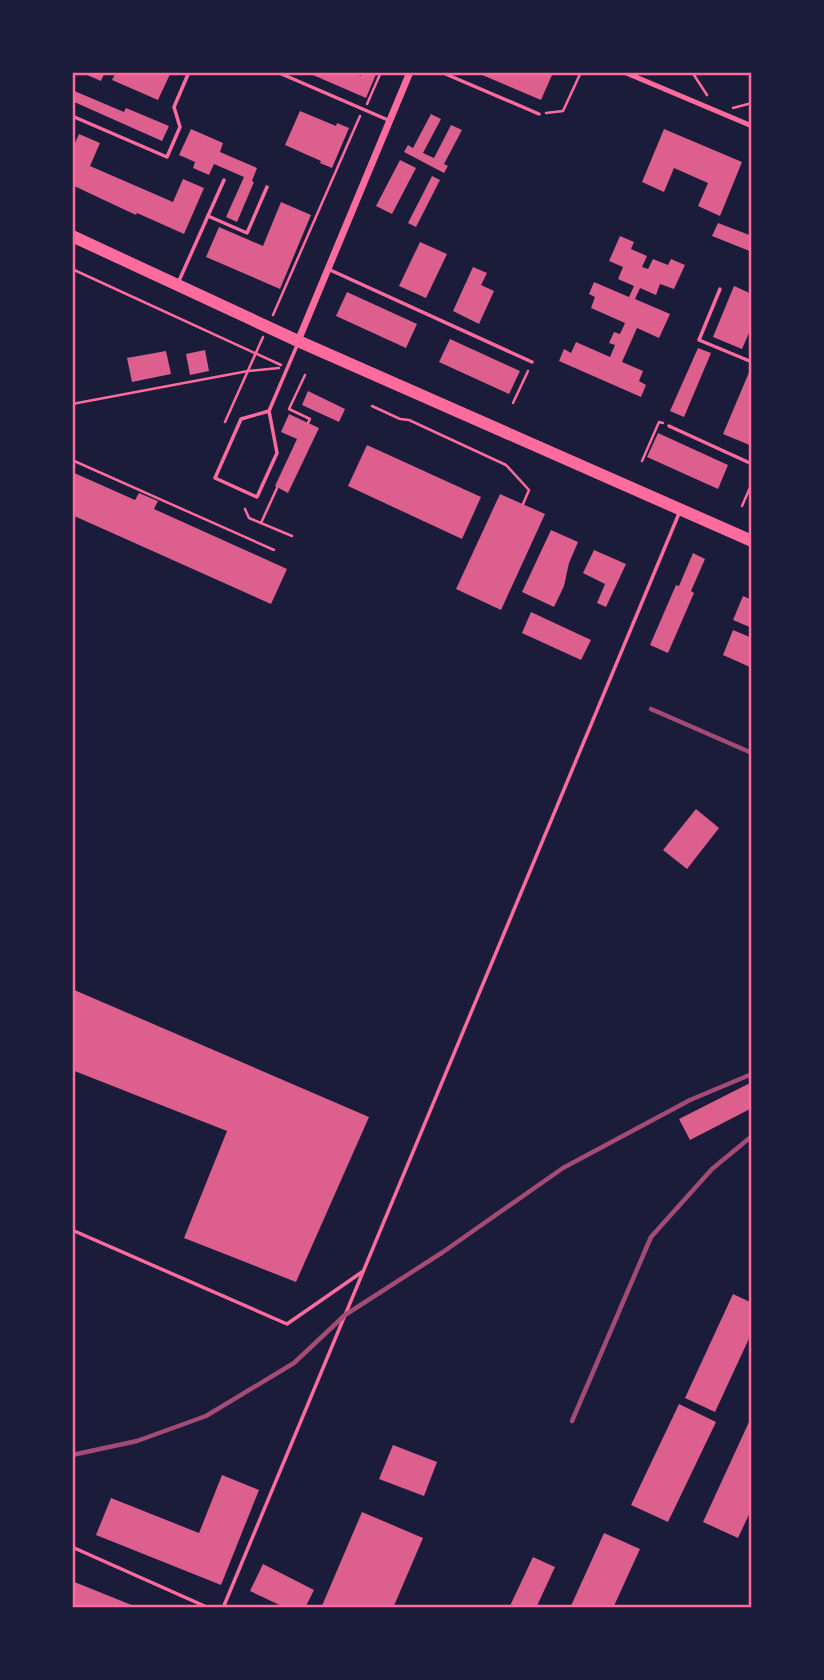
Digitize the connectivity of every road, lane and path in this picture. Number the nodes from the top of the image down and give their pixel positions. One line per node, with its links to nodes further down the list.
1 (189, 72): 12 (lane)
2 (277, 72): 9 (lane)
3 (382, 72): 9 (path)
4 (410, 72): 13 (street)
5 (441, 72): 11 (lane)
6 (581, 72): 11 (path)
7 (624, 72): 10 (street)
8 (692, 72): 10 (path)
9 (363, 109): 13 (lane); 23 (path)
10 (718, 111): 14 (street)
11 (539, 114)
12 (72, 116)
13 (390, 120): 19 (street)
14 (752, 126)
15 (224, 180): 17 (lane)
16 (267, 187): 17 (lane)
17 (208, 216): 21 (lane)
18 (72, 236): 21 (main road)
19 (328, 269): 24 (street); 26 (lane)
20 (72, 270): 25 (path)
21 (178, 285): 23 (main road)
22 (720, 289): 27 (lane)
23 (268, 327): 24 (main road); 25 (path)
24 (298, 341): 28 (lane); 46 (main road)
25 (256, 353): 28 (path); 29 (path)
26 (532, 362): 31 (path)
27 (752, 362)
28 (288, 367): 29 (path); 34 (lane)
29 (248, 371): 32 (path); 35 (path)
30 (304, 375): 36 (path)
31 (513, 403)
32 (72, 404)
33 (372, 406): 43 (path)
34 (270, 411): 34 (lane)
35 (225, 422)
36 (308, 423)
37 (669, 426): 39 (path); 40 (lane)
38 (72, 460): 50 (path)
39 (642, 461)
40 (752, 464)
41 (752, 483): 44 (path)
42 (277, 488): 47 (path)
43 (523, 504)
44 (742, 506)
45 (245, 509): 47 (path)
46 (681, 509): 49 (main road); 52 (lane)
47 (261, 523): 48 (path)
48 (292, 536)
49 (752, 541)
50 (274, 550)
51 (72, 1230): 52 (lane)
52 (363, 1271): 55 (lane)
53 (72, 1547): 54 (lane)
54 (209, 1608)
55 (223, 1608)

